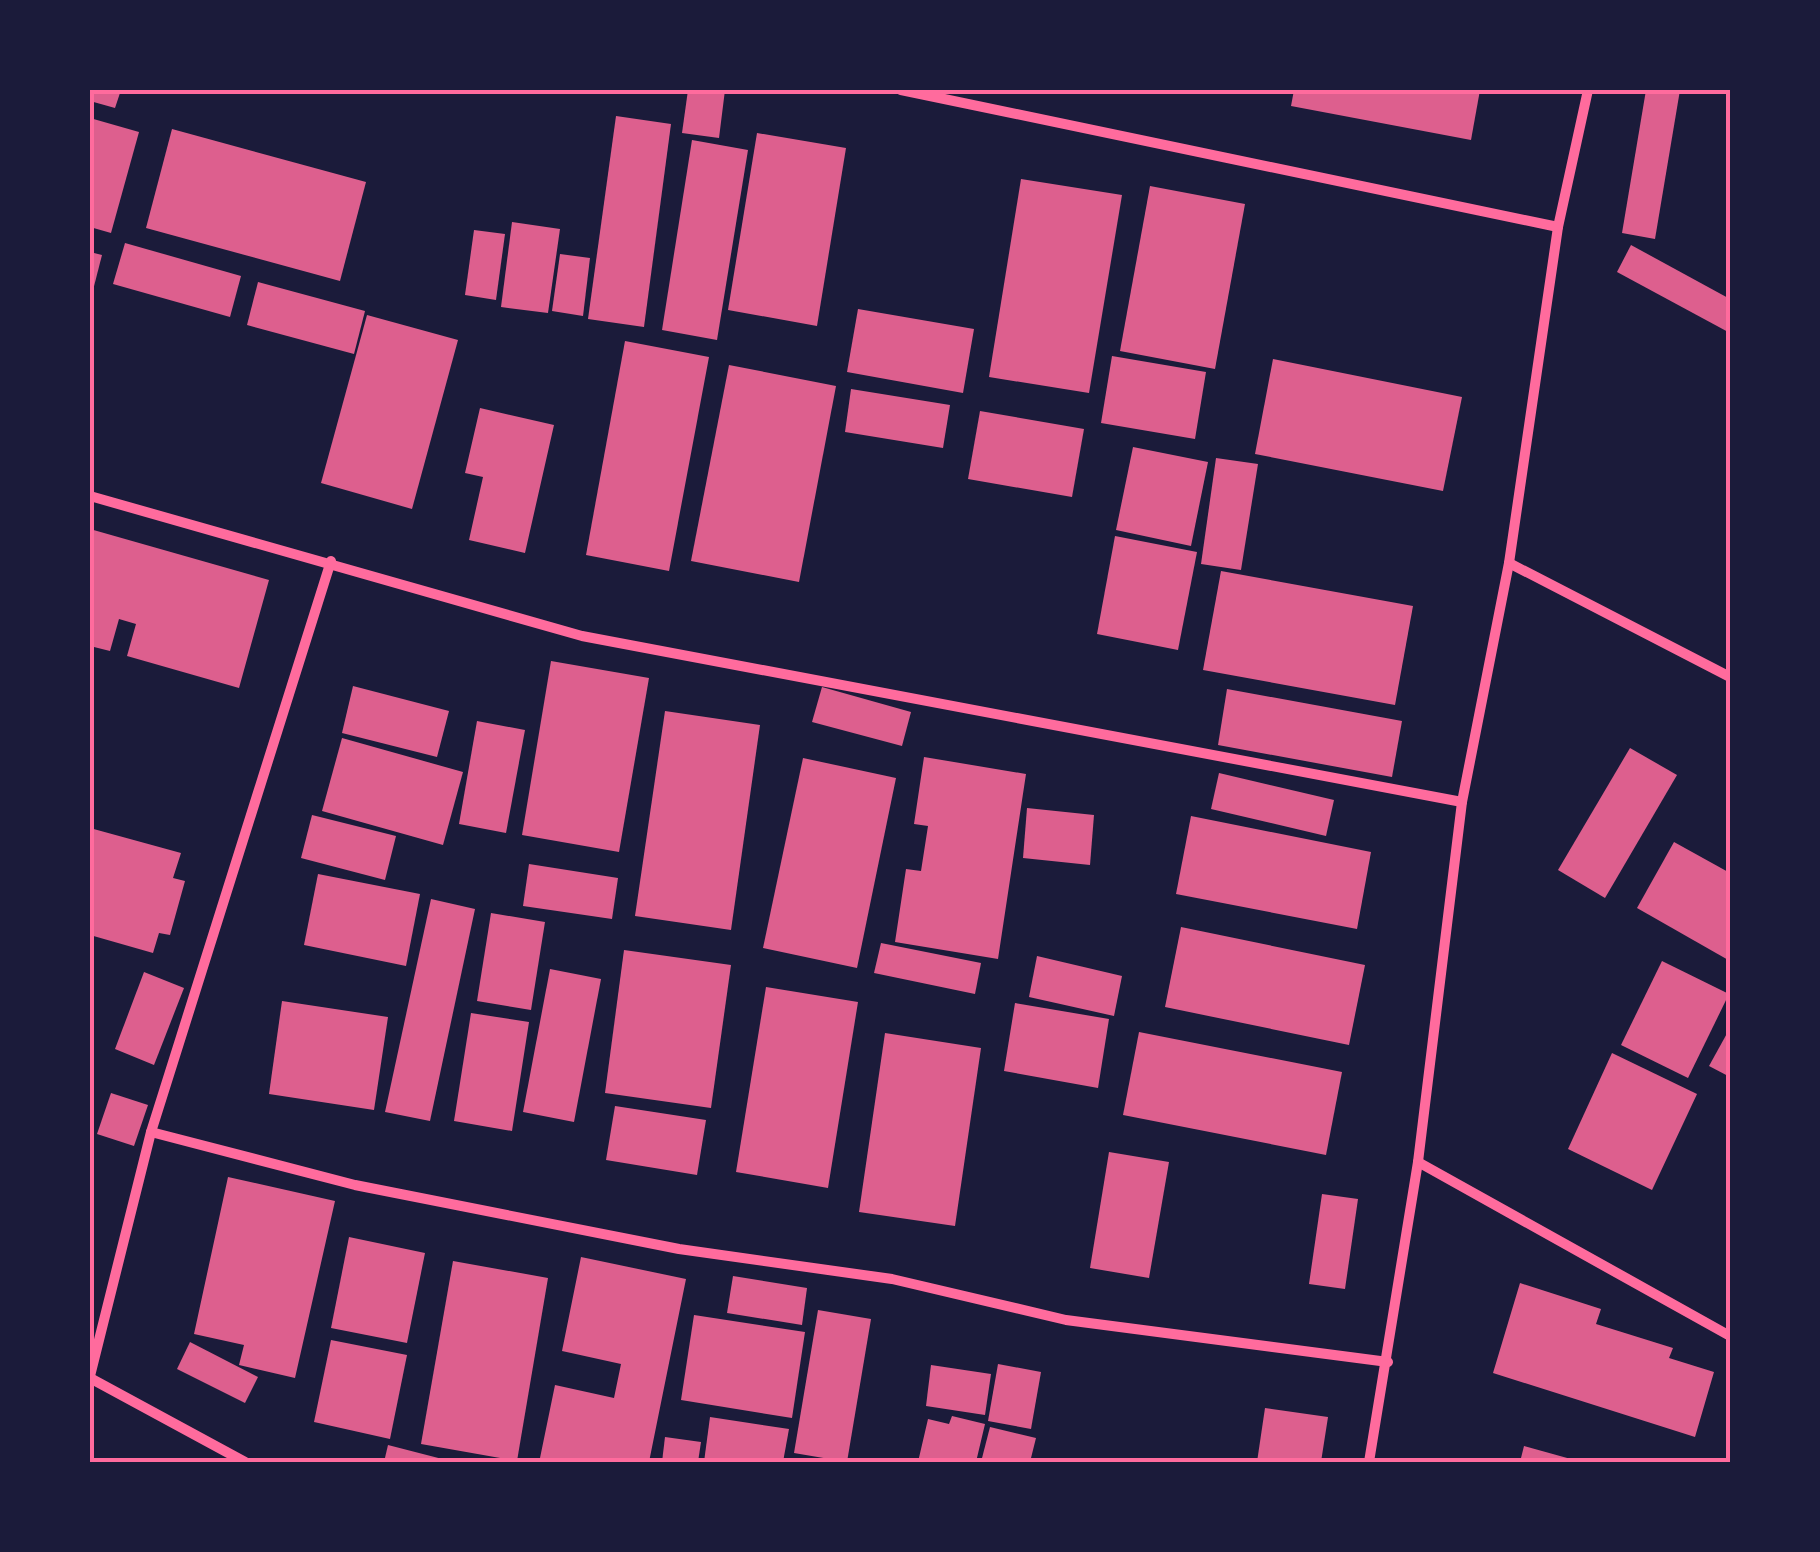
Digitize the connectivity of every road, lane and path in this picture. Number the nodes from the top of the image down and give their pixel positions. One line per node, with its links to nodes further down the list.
1 (901, 90): 3 (street)
2 (1588, 90): 3 (street)
3 (1558, 226): 6 (street)
4 (90, 496): 5 (street)
5 (331, 562): 8 (street); 9 (street)
6 (1509, 562): 7 (street); 8 (street)
7 (1730, 677)
8 (1462, 802): 10 (street)
9 (151, 1132): 12 (street); 13 (street)
10 (1418, 1162): 11 (street); 12 (street)
11 (1730, 1336)
12 (1388, 1362): 15 (street)
13 (90, 1377): 14 (street)
14 (245, 1462)
15 (1369, 1462)

